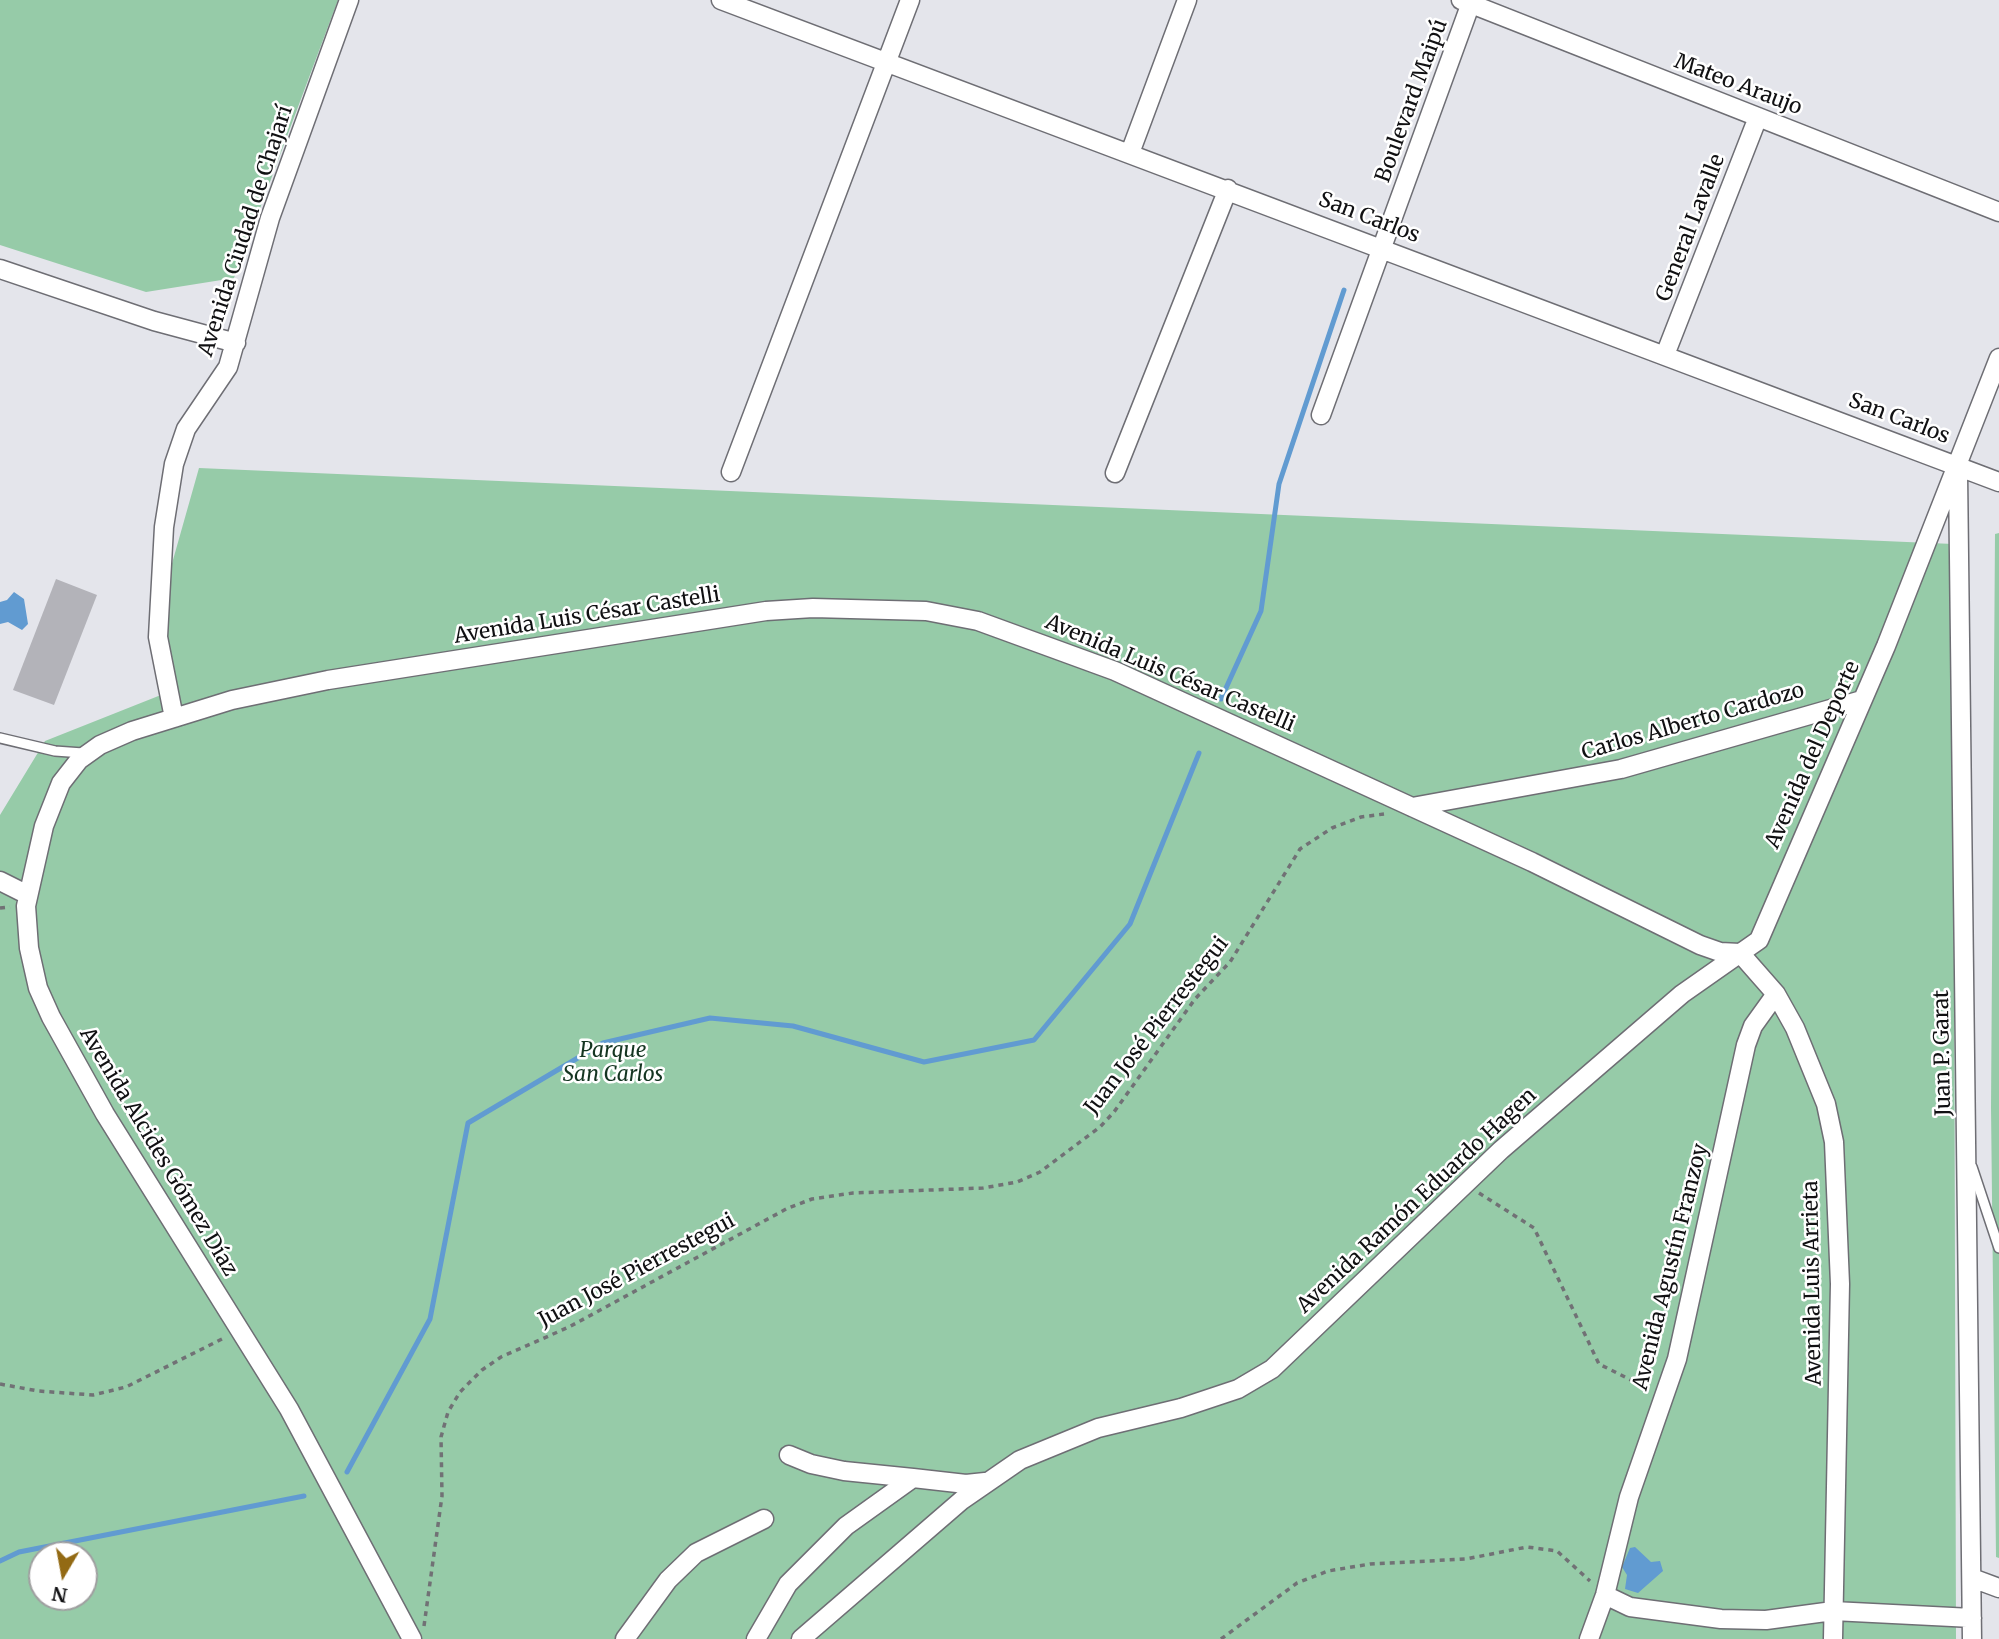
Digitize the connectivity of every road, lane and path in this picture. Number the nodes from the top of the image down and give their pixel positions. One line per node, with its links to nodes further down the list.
1 (349, 0): 13 (street, Avenida Ciudad de Chajarí)
2 (721, 0): 6 (street, San Carlos)
3 (911, 0): 6 (street)
4 (1187, 0): 8 (street)
5 (1468, 1): 7 (street, Mateo Araujo); 11 (street, Boulevard Maipú)
6 (886, 63): 8 (street, San Carlos); 18 (street)
7 (1758, 117): 10 (street, Mateo Araujo); 14 (street, General Lavalle)
8 (1130, 153): 9 (street, San Carlos)
9 (1228, 189): 11 (street, San Carlos); 19 (street)
10 (1999, 212)
11 (1384, 247): 14 (street, San Carlos); 16 (street, Boulevard Maipú)
12 (0, 269): 13 (street)
13 (236, 343): 22 (street, Avenida Ciudad de Chajarí)
14 (1665, 355): 17 (street, San Carlos)
15 (1999, 358): 17 (street, Avenida del Deporte)
16 (1321, 415)
17 (1958, 466): 20 (street, San Carlos); 21 (street, Avenida del Deporte); 31 (street, Juan P. Garat)
18 (731, 472)
19 (1115, 473)
20 (1999, 482)
21 (1862, 700): 25 (street, Carlos Alberto Cardozo); 29 (street, Avenida del Deporte)
22 (174, 718): 24 (street, Avenida Alcides Gómez Díaz); 25 (street, Avenida Luis César Castelli)
23 (0, 738): 24 (lane)
24 (88, 754): 28 (street, Avenida Alcides Gómez Díaz)
25 (1412, 807): 29 (street, Avenida Luis César Castelli)
26 (1388, 814): 47 (path, Juan José Pierrestegui)
27 (0, 881): 28 (street)
28 (28, 895): 34 (street, Avenida Alcides Gómez Díaz)
29 (1740, 953): 30 (street, Avenida Luis Arrieta); 32 (street, Avenida Ramón Eduardo Hagen)
30 (1776, 994): 36 (street, Avenida Agustín Franzoy); 44 (street, Avenida Luis Arrieta)
31 (1967, 1154): 33 (lane); 41 (street, Juan P. Garat)
32 (1465, 1184): 36 (path); 38 (street, Avenida Ramón Eduardo Hagen)
33 (1999, 1248)
34 (240, 1330): 35 (path); 46 (street, Avenida Alcides Gómez Díaz)
35 (0, 1384)
36 (1664, 1397): 43 (street, Avenida Agustín Franzoy)
37 (789, 1455): 39 (street)
38 (1020, 1460): 39 (street); 50 (street)
39 (913, 1478): 49 (street)
40 (764, 1519): 48 (street)
41 (1972, 1578): 42 (street); 45 (street, Juan P. Garat)
42 (1999, 1588)
43 (1605, 1595): 44 (street); 51 (path); 52 (street, Avenida Agustín Franzoy)
44 (1833, 1611): 45 (street); 53 (street, Avenida Luis Arrieta)
45 (1972, 1618): 54 (street, Juan P. Garat)
46 (412, 1639)
47 (422, 1639)
48 (625, 1639)
49 (756, 1639)
50 (801, 1639)
51 (1221, 1639)
52 (1589, 1639)
53 (1833, 1639)
54 (1972, 1639)

